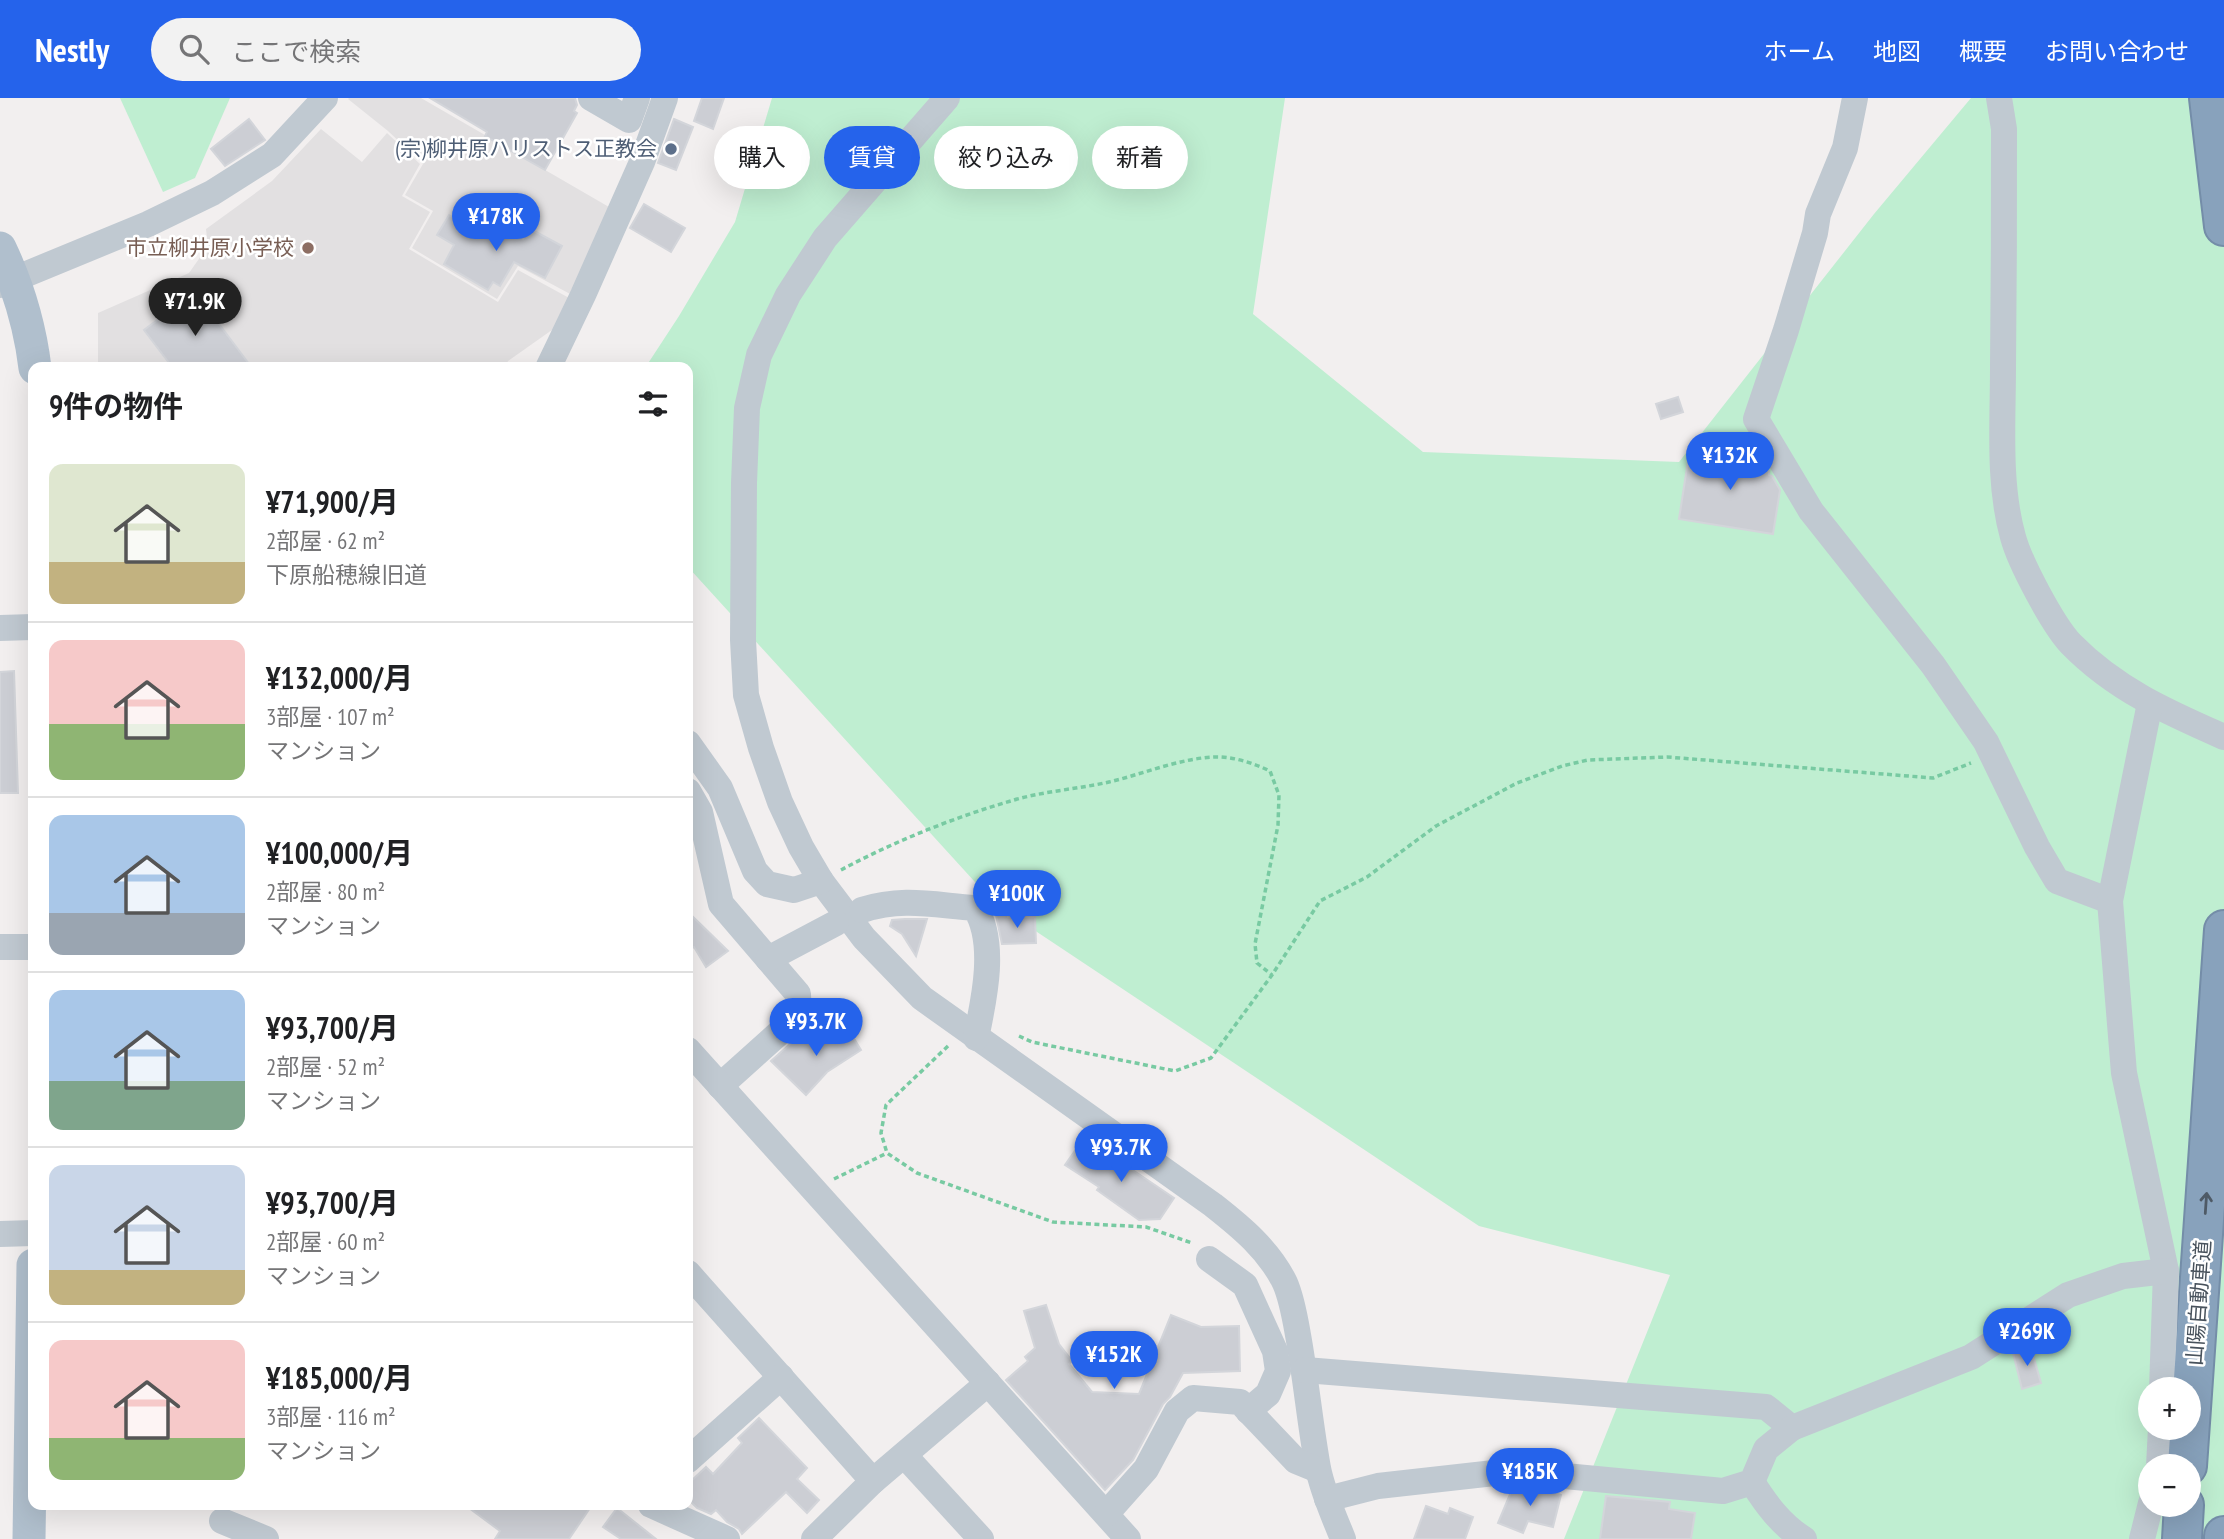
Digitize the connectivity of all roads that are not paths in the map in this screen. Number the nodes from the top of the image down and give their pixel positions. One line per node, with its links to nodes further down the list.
1 (325, 98): 11 (street)
2 (591, 98): 3 (street)
3 (637, 98)
4 (665, 98): 13 (street)
5 (947, 98): 20 (street)
6 (1856, 98): 21 (street)
7 (1999, 98): 16 (street)
8 (2209, 98): 9 (highway)
9 (2224, 226)
10 (0, 248): 11 (main road)
11 (8, 282): 12 (main road)
12 (34, 362)
13 (551, 362)
14 (28, 627): 15 (street)
15 (0, 628)
16 (2154, 706): 17 (street); 21 (street)
17 (2224, 737)
18 (693, 750): 20 (street)
19 (693, 800): 27 (street)
20 (821, 881): 28 (street)
21 (2110, 901): 34 (street)
22 (862, 910): 28 (street)
23 (836, 923): 27 (street)
24 (2224, 930): 42 (highway, 山陽自動車道, one-way to 24)
25 (0, 947): 26 (street)
26 (28, 947)
27 (768, 959): 30 (street)
28 (970, 1034): 36 (street)
29 (693, 1056): 30 (street)
30 (720, 1086): 39 (street)
31 (28, 1233): 32 (street)
32 (0, 1234)
33 (1209, 1259): 40 (street)
34 (2166, 1271): 38 (street); 41 (street)
35 (693, 1279): 37 (street)
36 (1305, 1370): 41 (street); 45 (street)
37 (781, 1377): 44 (street); 46 (street)
38 (2162, 1377)
39 (988, 1382): 43 (street); 51 (street)
40 (1248, 1410): 45 (street); 51 (street)
41 (1792, 1428): 47 (street)
42 (2188, 1454)
43 (904, 1455): 46 (street); 59 (street)
44 (693, 1456)
45 (1318, 1470): 48 (street)
46 (873, 1481): 58 (street)
47 (1752, 1482): 48 (street); 62 (street)
48 (1326, 1499): 61 (street)
49 (29, 1510): 55 (main road)
50 (662, 1510): 57 (street)
51 (1106, 1514): 60 (street)
52 (2148, 1517): 63 (street)
53 (2183, 1517): 64 (highway)
54 (225, 1522): 56 (street)
55 (29, 1539)
56 (265, 1539)
57 (727, 1539)
58 (814, 1539)
59 (981, 1539)
60 (1128, 1539)
61 (1343, 1539)
62 (1804, 1539)
63 (2142, 1539)
64 (2182, 1539)

